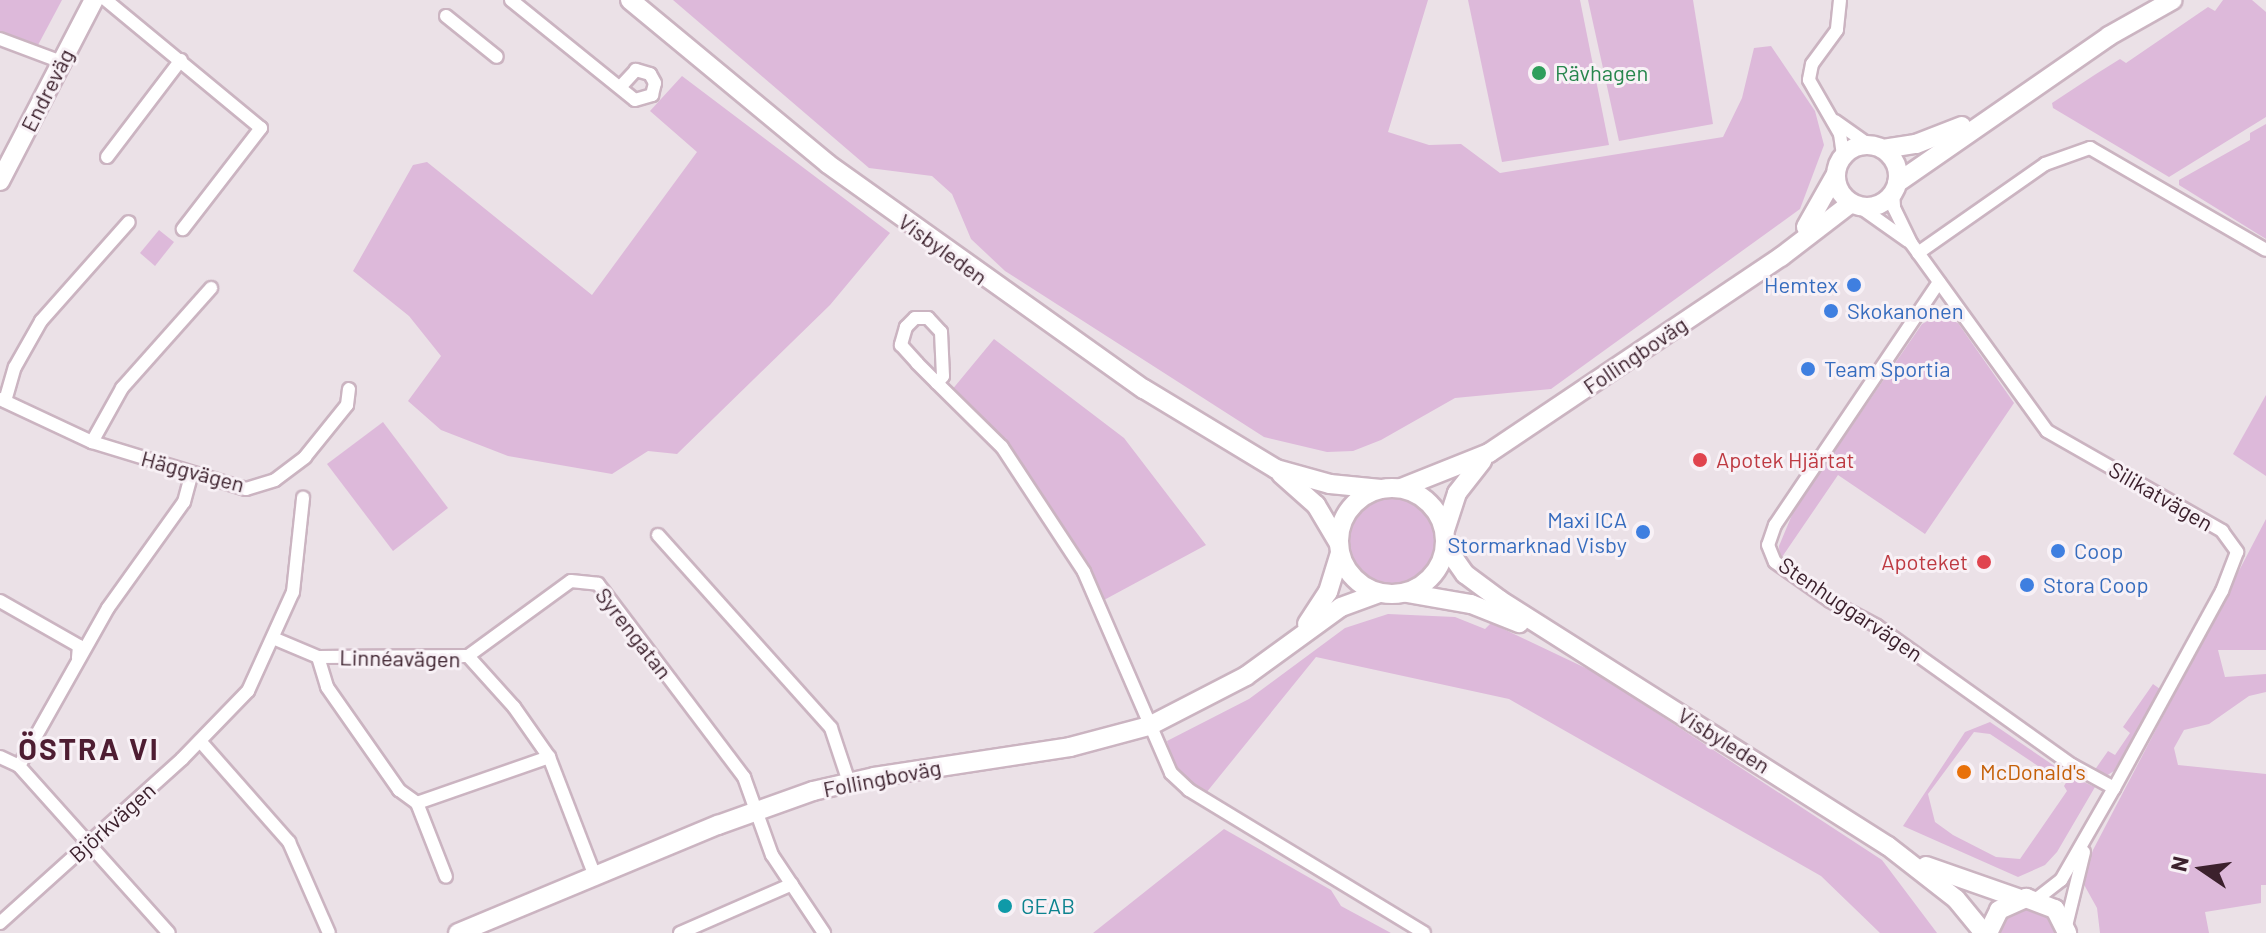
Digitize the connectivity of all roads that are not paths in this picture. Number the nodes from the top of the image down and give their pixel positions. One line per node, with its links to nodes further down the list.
1 (94, 0): 11 (main road, Endreväg)
2 (106, 0): 10 (street)
3 (511, 0): 12 (street)
4 (630, 0): 34 (main road, Visbyleden)
5 (1840, 0): 14 (street)
6 (2173, 0): 13 (main road)
7 (446, 16): 9 (street)
8 (0, 39): 11 (street)
9 (497, 57)
10 (181, 60): 17 (street); 23 (street)
11 (62, 62): 19 (main road, Endreväg)
12 (620, 87)
13 (1994, 113): 15 (main road); 20 (main road)
14 (1832, 119): 15 (street); 16 (street)
15 (1876, 147): 16 (main road); 20 (main road)
16 (1843, 156): 18 (main road)
17 (107, 157)
18 (1836, 174): 21 (main road); 26 (main road, Follingboväg)
19 (0, 181)
20 (1895, 188): 21 (main road); 24 (street)
21 (1855, 205): 24 (street); 26 (main road, Follingboväg)
22 (129, 222): 31 (street)
23 (183, 229)
24 (1914, 248): 25 (street); 27 (street, Silikatvägen)
25 (2266, 250)
26 (1781, 257): 33 (main road, Follingboväg)
27 (1939, 282): 57 (street, Silikatvägen); 57 (street, Stenhuggarvägen)
28 (211, 288): 32 (street)
29 (937, 383): 29 (street); 51 (street)
30 (349, 389): 35 (street, Häggvägen)
31 (3, 400): 32 (street, Häggvägen)
32 (92, 442): 35 (street, Häggvägen)
33 (1489, 453): 36 (main road, Follingboväg); 40 (main road, Follingboväg)
34 (1276, 469): 37 (main road, Visbyleden); 41 (main road, Visbyleden)
35 (191, 475): 50 (street)
36 (1401, 488): 37 (main road); 40 (main road)
37 (1381, 489): 41 (main road)
38 (303, 498): 46 (street, Björkvägen)
39 (658, 535): 56 (street)
40 (1445, 539): 43 (main road); 47 (main road, Visbyleden)
41 (1340, 549): 42 (main road); 45 (main road, Follingboväg)
42 (1379, 593): 43 (main road); 45 (main road, Follingboväg)
43 (1407, 593): 47 (main road, Visbyleden)
44 (0, 601): 50 (street)
45 (1301, 633): 51 (main road, Follingboväg)
46 (273, 638): 49 (street, Linnéavägen); 52 (street, Björkvägen)
47 (1557, 638): 62 (main road, Visbyleden)
48 (468, 656): 49 (street, Linnéavägen); 54 (street, Linnéavägen); 59 (street, Syrengatan)
49 (318, 657): 58 (street)
50 (77, 664): 55 (street)
51 (1149, 726): 56 (main road, Follingboväg); 74 (street)
52 (200, 741): 61 (street, Björkvägen); 70 (street)
53 (0, 757): 55 (street)
54 (549, 757): 58 (street); 63 (street, Linnéavägen)
55 (19, 766): 61 (street)
56 (849, 782): 59 (main road, Follingboväg)
57 (2114, 788): 60 (street)
58 (417, 803): 64 (street)
59 (758, 809): 63 (main road, Follingboväg); 65 (street, Syrengatan)
60 (2088, 838): 66 (street); 68 (street)
61 (88, 844): 67 (street, Björkvägen); 69 (street)
62 (1888, 846): 66 (main road, Visbyleden); 75 (main road, Visbyleden)
63 (595, 876): 71 (main road, Follingboväg)
64 (446, 877)
65 (792, 884): 72 (street); 73 (street, Syrengatan)
66 (2029, 899): 68 (main road); 75 (main road)
67 (0, 923)
68 (2066, 929)
69 (169, 933)
70 (329, 933)
71 (458, 933)
72 (680, 933)
73 (824, 933)
74 (1424, 933)
75 (1986, 933)

